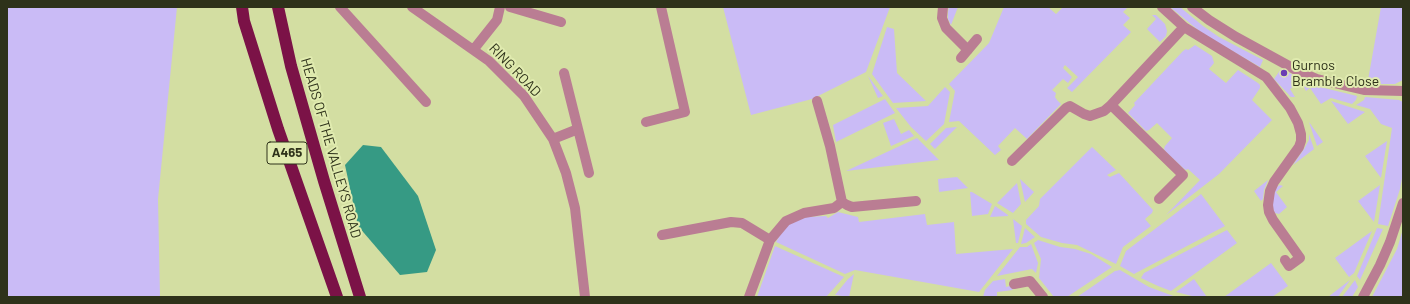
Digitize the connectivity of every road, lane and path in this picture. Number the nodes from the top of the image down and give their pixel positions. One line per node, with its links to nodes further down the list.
1 (242, 7): 35 (highway, A465)
2 (278, 7): 36 (highway, HEADS OF THE VALLEYS ROAD / A465)
3 (340, 7): 20 (street)
4 (412, 7): 14 (street, RING ROAD)
5 (500, 7): 14 (street)
6 (510, 7): 11 (street)
7 (661, 7): 22 (street)
8 (943, 7): 15 (street)
9 (1162, 7): 12 (street)
10 (1192, 7): 18 (street)
11 (561, 22)
12 (1184, 27): 21 (street); 33 (street)
13 (977, 39): 15 (street)
14 (474, 49): 24 (street, RING ROAD)
15 (968, 50): 16 (street)
16 (961, 58)
17 (564, 73): 23 (street)
18 (1403, 91)
19 (817, 101): 28 (street)
20 (426, 102)
21 (1111, 105): 25 (street); 27 (street)
22 (646, 122)
23 (578, 129): 24 (street); 26 (street)
24 (553, 139): 37 (street, RING ROAD)
25 (1012, 161)
26 (589, 173)
27 (1159, 199)
28 (842, 202): 29 (street); 32 (street)
29 (916, 202)
30 (1403, 203): 40 (street)
31 (662, 235): 32 (street)
32 (770, 240): 38 (street)
33 (1285, 260)
34 (1014, 284): 39 (street)
35 (337, 297)
36 (360, 297)
37 (585, 297)
38 (749, 297)
39 (1043, 297)
40 (1363, 297)

